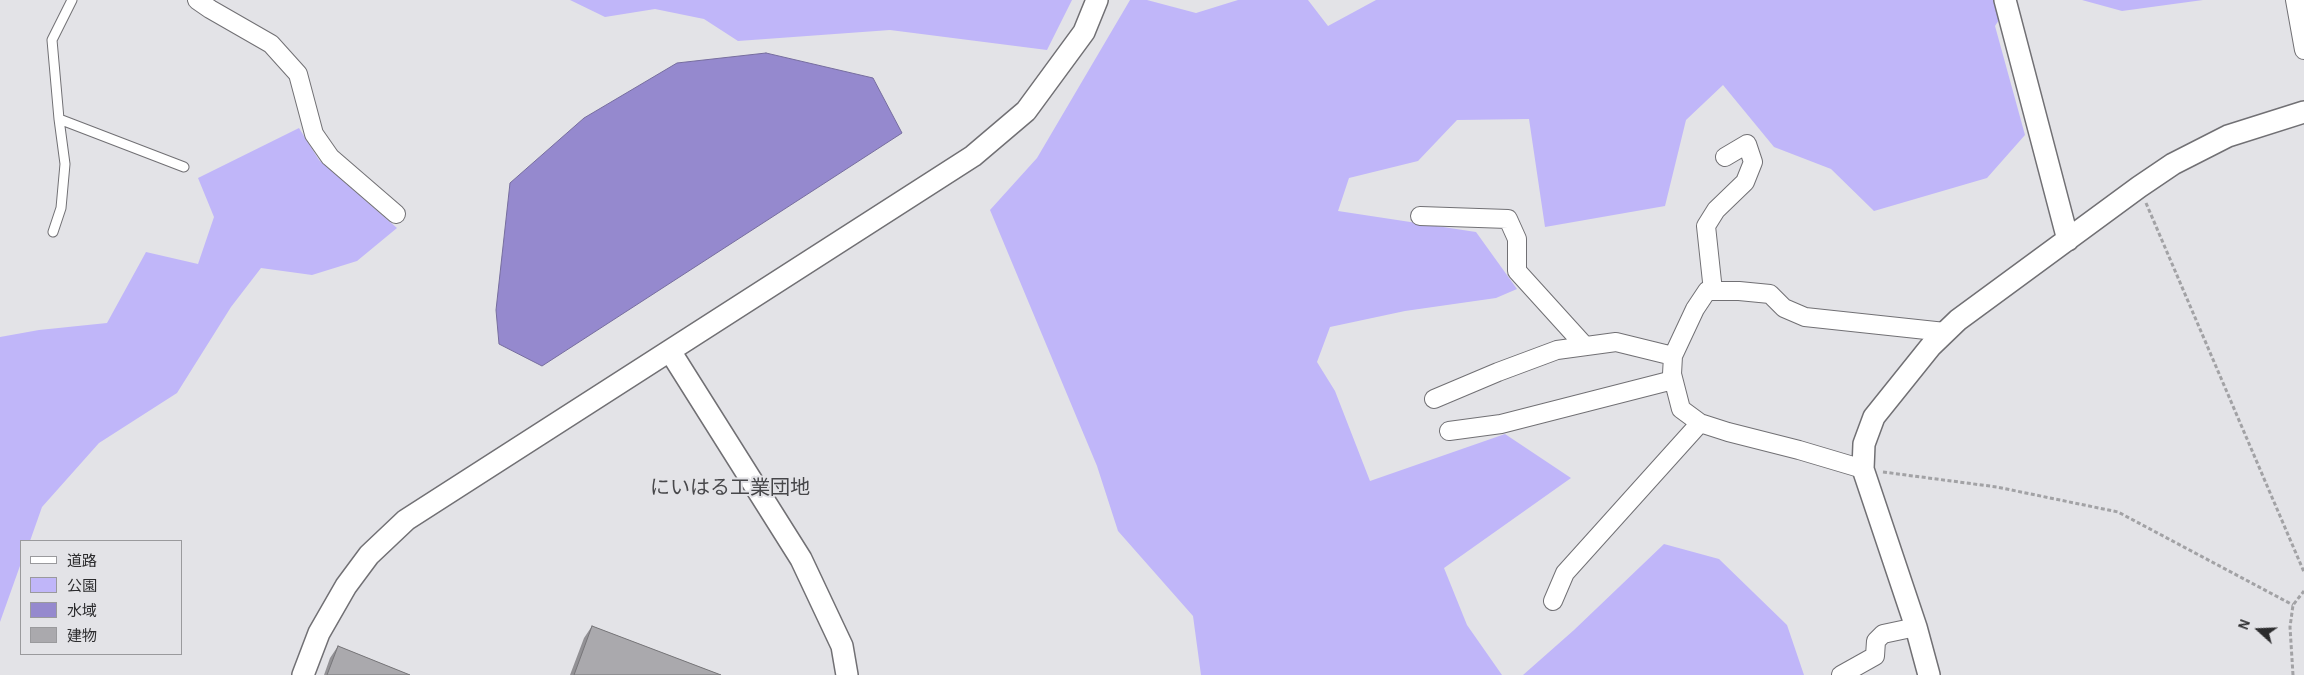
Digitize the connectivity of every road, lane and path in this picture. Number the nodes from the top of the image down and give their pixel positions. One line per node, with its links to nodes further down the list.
1 (72, 0): 8 (lane)
2 (197, 0): 12 (street)
3 (1097, 0): 19 (street)
4 (2005, 0): 15 (street)
5 (2295, 0): 6 (street)
6 (2304, 50)
7 (2304, 112): 11 (street)
8 (59, 119): 10 (lane); 14 (lane)
9 (1725, 158): 16 (street)
10 (184, 167)
11 (2139, 187): 15 (street); 26 (path)
12 (396, 214)
13 (1420, 216): 18 (street)
14 (53, 232)
15 (2068, 240): 17 (street)
16 (1713, 291): 17 (street); 20 (street)
17 (1945, 332): 25 (street)
18 (1584, 346): 20 (street); 22 (street)
19 (670, 351): 31 (street); 32 (street)
20 (1673, 356): 21 (street)
21 (1673, 380): 23 (street); 24 (street)
22 (1434, 399)
23 (1700, 423): 25 (street); 28 (street)
24 (1448, 431)
25 (1863, 469): 29 (path); 30 (street)
26 (2304, 572)
27 (2304, 591): 29 (path)
28 (1553, 601)
29 (2293, 605): 35 (path)
30 (1916, 626): 33 (street); 34 (street)
31 (303, 675)
32 (847, 675)
33 (1841, 675)
34 (1929, 675)
35 (2293, 675)

